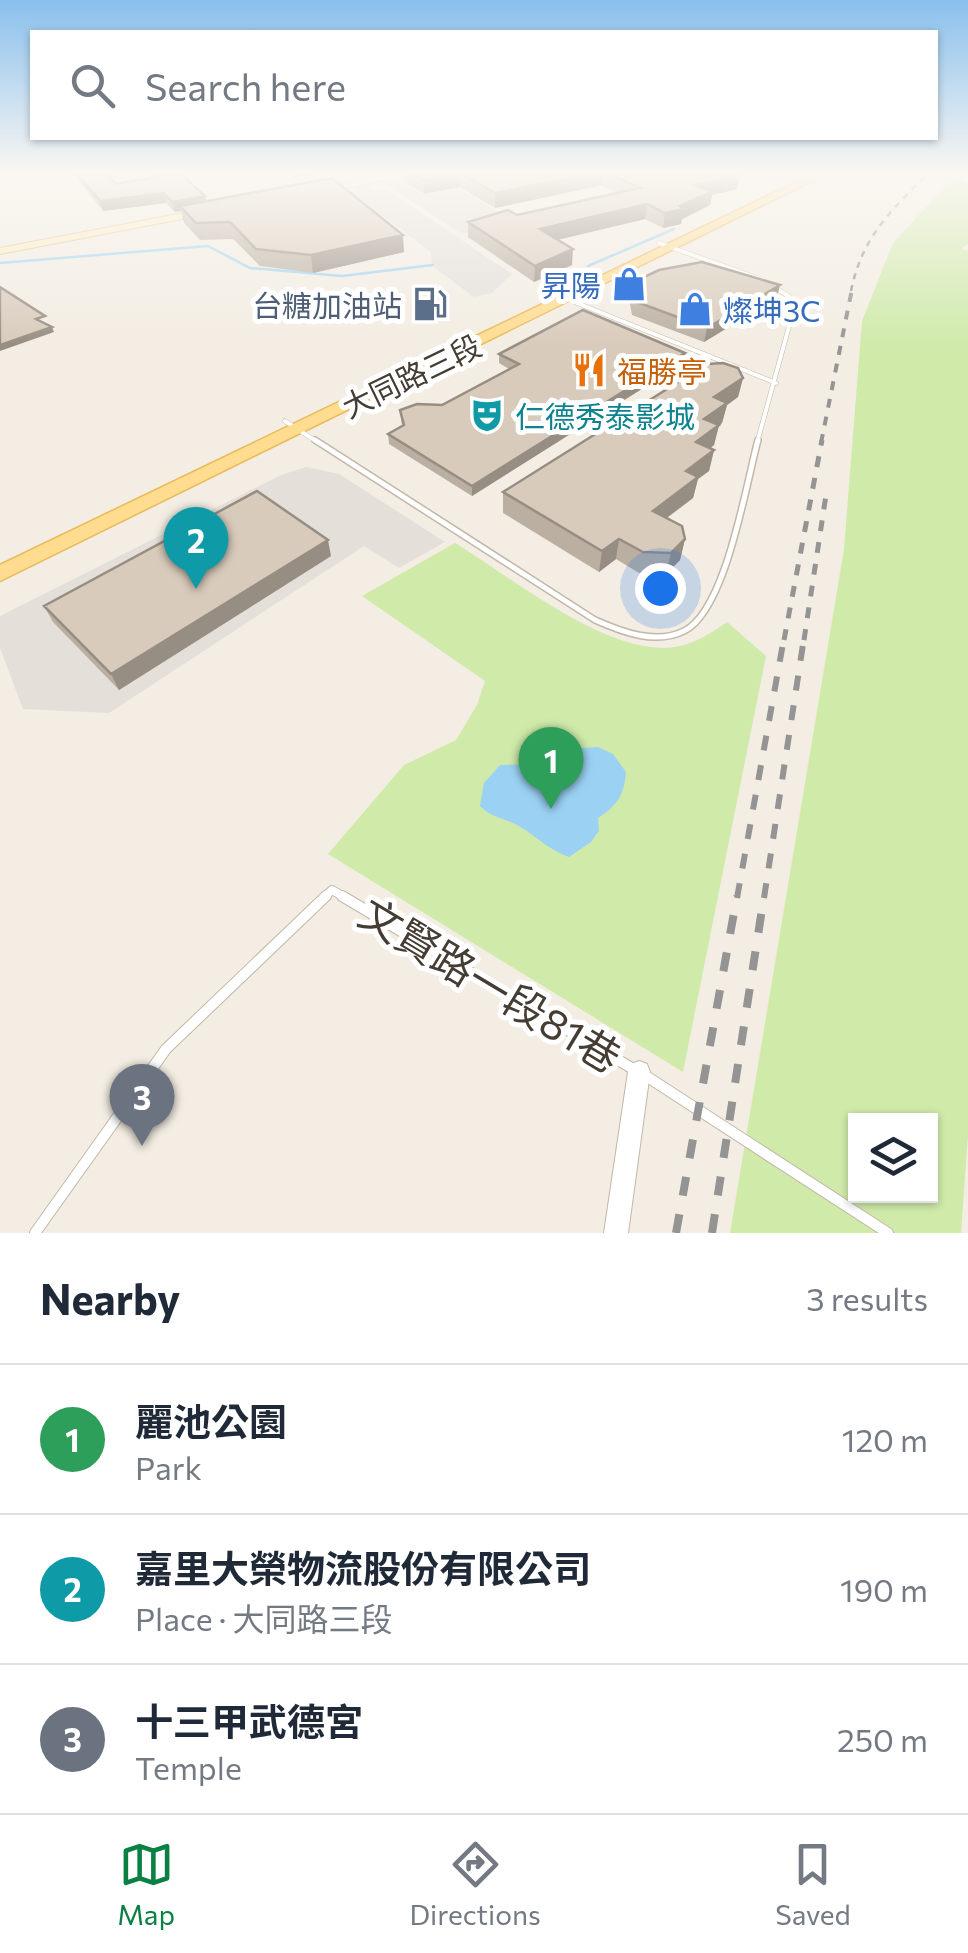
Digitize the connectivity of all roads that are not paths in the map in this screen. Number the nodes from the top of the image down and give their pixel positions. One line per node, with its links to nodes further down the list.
1 (91, 232): 5 (street)
2 (693, 232): 4 (main road, 大同路三段)
3 (696, 232): 4 (main road, 大同路三段)
4 (666, 245): 6 (main road, 大同路三段); 7 (lane); 8 (main road, 大同路三段)
5 (0, 249)
6 (567, 299): 7 (lane); 8 (main road, 大同路三段)
7 (776, 383): 8 (lane)
8 (291, 425): 9 (main road, 大同路三段); 10 (main road, 大同路三段)
9 (0, 559)
10 (0, 574)
11 (639, 1072): 12 (lane, 文賢路一段81巷); 13 (street); 14 (lane, 文賢路一段81巷)
12 (35, 1233)
13 (616, 1233)
14 (888, 1233)

